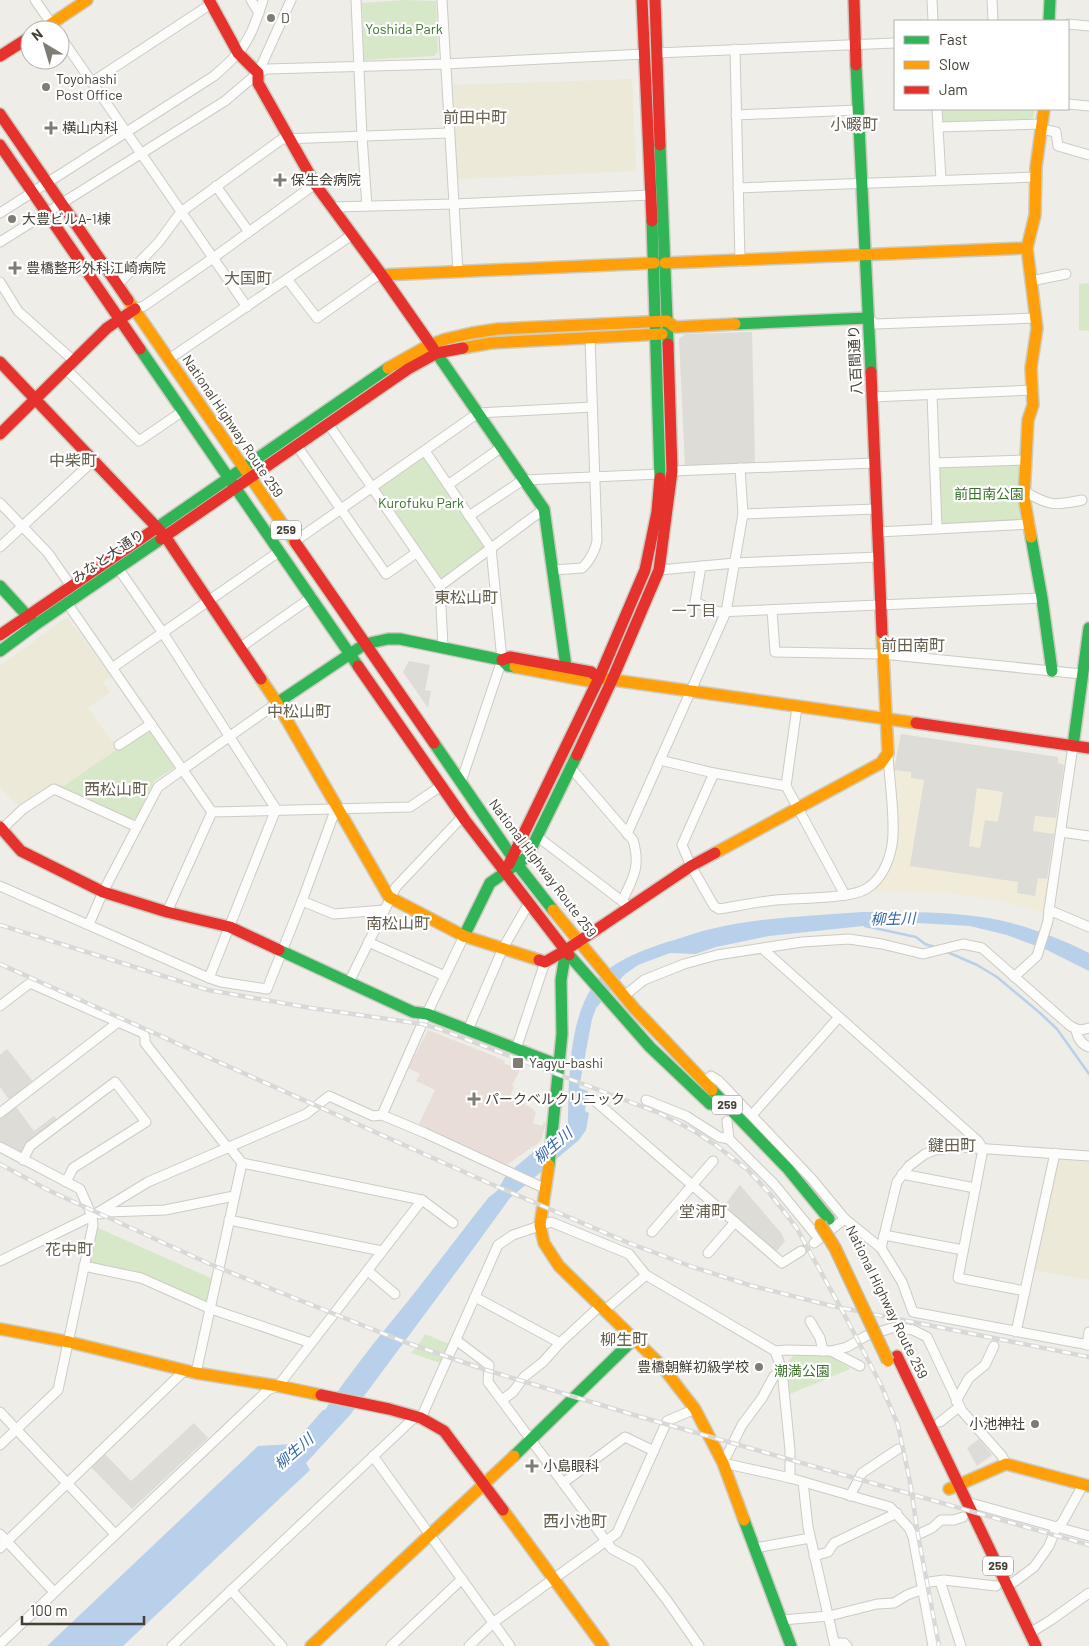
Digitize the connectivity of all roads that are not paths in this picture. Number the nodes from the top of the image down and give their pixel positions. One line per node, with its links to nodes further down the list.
1 (35, 0): 16 (street)
2 (87, 0): 17 (main road)
3 (251, 0): 15 (street)
4 (263, 0): 15 (street)
5 (291, 0): 33 (street)
6 (356, 0): 32 (street)
7 (442, 0): 31 (street)
8 (642, 0): 29 (main road)
9 (655, 0): 29 (main road)
10 (854, 0): 25 (main road, 八百間通り)
11 (932, 0): 18 (street)
12 (992, 0): 19 (street)
13 (1050, 0): 20 (main road)
14 (210, 2): 28 (main road); 34 (street)
15 (259, 13): 28 (street)
16 (46, 20)
17 (61, 20)
18 (933, 20)
19 (993, 20)
20 (1049, 20)
21 (1069, 24): 22 (street)
22 (1089, 26)
23 (20, 43): 30 (main road)
24 (894, 43): 25 (street)
25 (855, 45): 26 (street); 37 (main road, 八百間通り)
26 (735, 49): 29 (street); 41 (street)
27 (70, 50): 34 (street)
28 (238, 53): 33 (main road); 44 (street)
29 (650, 53): 31 (street); 59 (main road); 74 (main road)
30 (0, 56)
31 (445, 64): 32 (street); 45 (street)
32 (359, 67): 33 (street); 46 (street)
33 (258, 73): 47 (main road); 49 (street)
34 (92, 82): 44 (street)
35 (1069, 104): 36 (street)
36 (1089, 106)
37 (858, 110): 41 (street); 55 (main road, 八百間通り)
38 (937, 110): 43 (street)
39 (1044, 110): 42 (main road)
40 (0, 114): 53 (main road, National Highway Route 259 / 259)
41 (736, 115): 57 (street)
42 (1041, 126): 43 (street); 50 (street); 51 (main road)
43 (938, 127): 52 (street)
44 (126, 131): 49 (street); 53 (street)
45 (449, 133): 46 (street); 61 (street)
46 (362, 137): 47 (street); 62 (street)
47 (289, 139): 54 (main road); 56 (street)
48 (1, 147): 58 (main road, National Highway Route 259 / 259)
49 (141, 154): 60 (street); 64 (street)
50 (1089, 154)
51 (1035, 178): 52 (street); 70 (main road)
52 (941, 180): 55 (street)
53 (47, 183): 58 (street); 60 (main road, National Highway Route 259 / 259)
54 (315, 184): 63 (main road); 67 (street)
55 (861, 184): 57 (street); 71 (main road, 八百間通り)
56 (216, 186): 64 (street); 67 (street)
57 (738, 188): 73 (street)
58 (32, 193): 65 (street); 66 (main road, National Highway Route 259 / 259)
59 (652, 195): 61 (street); 74 (main road)
60 (61, 203): 66 (street); 81 (main road, National Highway Route 259 / 259)
61 (454, 204): 62 (street); 75 (street)
62 (366, 206): 63 (street)
63 (331, 207): 68 (main road)
64 (181, 212): 72 (street); 81 (street)
65 (0, 213)
66 (45, 213): 69 (street); 86 (main road, National Highway Route 259 / 259)
67 (249, 232): 72 (street)
68 (352, 235): 76 (main road); 78 (street)
69 (0, 242)
70 (1027, 248): 71 (main road); 79 (main road)
71 (865, 254): 73 (main road); 84 (main road, 八百間通り)
72 (213, 258): 82 (street); 83 (street)
73 (740, 261): 74 (main road)
74 (660, 263): 75 (main road); 87 (main road)
75 (458, 272): 76 (main road)
76 (381, 274): 78 (street); 89 (main road)
77 (1066, 274): 79 (street)
78 (288, 279): 82 (street)
79 (1031, 281): 85 (main road)
80 (0, 282): 92 (street)
81 (118, 284): 83 (main road, National Highway Route 259 / 259)
82 (247, 308): 90 (street)
83 (135, 309): 86 (main road); 90 (main road, National Highway Route 259 / 259)
84 (868, 318): 85 (street); 87 (main road); 96 (main road, 八百間通り)
85 (1036, 318): 94 (main road)
86 (120, 319): 92 (main road); 99 (main road, National Highway Route 259 / 259)
87 (664, 328): 88 (main road); 89 (main road); 114 (main road); 115 (main road)
88 (590, 338): 89 (main road); 98 (street)
89 (434, 348): 93 (main road); 100 (main road)
90 (169, 360): 112 (main road, National Highway Route 259 / 259)
91 (0, 362): 97 (main road)
92 (70, 365): 97 (main road); 99 (street)
93 (379, 382): 101 (main road, みなと大通り); 102 (main road, みなと大通り)
94 (1033, 390): 95 (street); 108 (main road)
95 (932, 394): 96 (street); 110 (street)
96 (872, 397): 111 (main road, 八百間通り)
97 (35, 399): 103 (main road); 109 (main road)
98 (592, 408): 100 (street); 116 (street)
99 (183, 411): 117 (main road, National Highway Route 259 / 259)
100 (478, 413): 106 (main road); 107 (street)
101 (322, 414): 102 (main road); 104 (main road, みなと大通り)
102 (329, 425): 105 (main road, みなと大通り); 122 (street)
103 (0, 434)
104 (290, 435): 105 (main road); 112 (main road, みなと大通り)
105 (298, 446): 118 (main road, みなと大通り); 126 (street)
106 (502, 447): 119 (main road); 120 (street)
107 (425, 451): 120 (street); 122 (street)
108 (1025, 460): 110 (street); 123 (main road)
109 (93, 461): 132 (street); 134 (main road)
110 (934, 463): 133 (street)
111 (874, 464): 113 (street); 128 (main road, 八百間通り)
112 (243, 467): 117 (main road, みなと大通り); 118 (main road, National Highway Route 259 / 259)
113 (740, 468): 114 (street); 129 (street)
114 (672, 471): 146 (main road)
115 (660, 474): 116 (street); 174 (main road)
116 (595, 476): 119 (street); 145 (street)
117 (228, 477): 121 (main road, National Highway Route 259 / 259); 134 (main road, みなと大通り)
118 (250, 478): 121 (main road, みなと大通り); 136 (main road, National Highway Route 259 / 259)
119 (523, 480): 127 (main road); 130 (street)
120 (448, 485): 130 (street)
121 (235, 488): 134 (main road, みなと大通り); 139 (main road, National Highway Route 259 / 259)
122 (372, 488): 126 (street); 140 (street)
123 (1024, 491): 124 (street); 131 (main road)
124 (1082, 500)
125 (0, 503): 132 (street)
126 (342, 509): 136 (street); 140 (street)
127 (544, 509): 138 (street); 145 (main road)
128 (876, 510): 129 (street); 135 (main road, 八百間通り)
129 (742, 514): 142 (street)
130 (469, 516): 138 (street)
131 (1030, 524): 133 (street); 151 (main road)
132 (22, 526): 137 (street); 148 (street)
133 (937, 529): 135 (street)
134 (160, 532): 144 (main road, みなと大通り); 148 (main road, みなと大通り); 152 (main road)
135 (878, 532): 141 (main road, 八百間通り)
136 (294, 542): 162 (main road, National Highway Route 259 / 259)
137 (0, 547)
138 (491, 548): 149 (street); 169 (street)
139 (280, 551): 150 (main road, National Highway Route 259 / 259); 152 (street)
140 (416, 553): 149 (street)
141 (879, 557): 142 (street); 154 (main road, 八百間通り)
142 (735, 563): 143 (street); 156 (street)
143 (701, 566): 146 (street); 156 (street)
144 (118, 568): 153 (main road, みなと大通り); 160 (street)
145 (553, 570): 170 (main road)
146 (659, 570): 175 (main road)
147 (0, 586): 157 (main road)
148 (71, 586): 157 (main road, みなと大通り)
149 (440, 586): 165 (street)
150 (312, 597): 164 (street); 167 (main road, National Highway Route 259 / 259)
151 (1042, 598): 154 (street); 172 (main road)
152 (209, 600): 160 (street); 164 (main road)
153 (67, 603): 158 (main road, みなと大通り); 171 (street)
154 (881, 606): 155 (street); 168 (main road, 八百間通り)
155 (772, 610): 156 (street); 168 (street)
156 (726, 612): 176 (street)
157 (28, 615): 158 (main road); 161 (main road, みなと大通り)
158 (35, 624): 166 (main road, みなと大通り)
159 (1089, 628): 163 (main road)
160 (163, 633): 171 (street); 181 (street)
161 (0, 635)
162 (365, 644): 165 (main road); 167 (main road); 190 (main road, National Highway Route 259 / 259)
163 (1087, 645): 173 (main road)
164 (241, 647): 177 (main road)
165 (443, 647): 169 (main road)
166 (0, 652)
167 (350, 652): 177 (main road); 191 (main road, National Highway Route 259 / 259)
168 (882, 654): 172 (street); 179 (main road, 八百間通り)
169 (502, 660): 170 (main road); 174 (main road); 190 (street)
170 (566, 667): 174 (main road)
171 (112, 668): 180 (street)
172 (1052, 671): 173 (street)
173 (1082, 674): 183 (main road)
174 (599, 678): 175 (main road); 204 (main road)
175 (612, 680): 176 (main road); 188 (main road)
176 (690, 691): 178 (main road); 186 (street)
177 (277, 703): 181 (street); 193 (main road)
178 (797, 707): 179 (main road); 192 (street)
179 (885, 719): 183 (main road); 185 (main road, 八百間通り)
180 (151, 724): 182 (street); 187 (street)
181 (230, 736): 187 (street); 195 (street)
182 (119, 745)
183 (1073, 746): 184 (main road); 200 (street)
184 (1089, 748)
185 (888, 753): 194 (main road); 209 (street)
186 (660, 760): 189 (street); 201 (street)
187 (182, 768): 196 (street); 198 (street)
188 (571, 768): 201 (street); 203 (main road)
189 (714, 773): 192 (street); 205 (street)
190 (460, 782): 204 (main road, National Highway Route 259 / 259)
191 (441, 786): 193 (street); 197 (main road, National Highway Route 259 / 259)
192 (786, 786): 194 (street)
193 (336, 808): 195 (street); 210 (main road); 211 (street)
194 (798, 808): 205 (main road); 209 (street)
195 (276, 809): 196 (street); 218 (street)
196 (212, 812): 216 (street)
197 (463, 816): 206 (main road, National Highway Route 259 / 259); 210 (street)
198 (137, 827): 199 (street); 208 (street)
199 (0, 829): 208 (main road)
200 (1061, 832): 202 (street); 215 (street)
201 (627, 834): 213 (street)
202 (1089, 836)
203 (538, 837): 204 (main road); 213 (street)
204 (515, 860): 206 (main road); 221 (main road, National Highway Route 259 / 259)
205 (691, 866): 209 (street); 213 (main road)
206 (504, 872): 212 (main road, National Highway Route 259 / 259); 220 (main road)
207 (0, 886): 217 (street)
208 (103, 892): 216 (main road); 217 (street)
209 (846, 895)
210 (389, 897): 214 (street); 220 (main road)
211 (302, 901): 214 (street); 226 (street)
212 (529, 903): 223 (street); 225 (main road, National Highway Route 259 / 259)
213 (626, 904): 221 (main road)
214 (384, 910): 222 (street)
215 (1049, 910): 219 (street); 229 (street)
216 (167, 912): 218 (main road)
217 (89, 924): 230 (street)
218 (230, 927): 226 (main road); 230 (street)
219 (1089, 927)
220 (464, 936): 223 (main road); 228 (street)
221 (579, 941): 225 (main road); 232 (main road, National Highway Route 259 / 259)
222 (368, 942): 228 (street); 231 (street)
223 (503, 948): 227 (main road); 239 (street)
224 (763, 949): 229 (street); 232 (street); 235 (street)
225 (566, 950): 227 (main road); 242 (main road); 249 (main road, National Highway Route 259 / 259)
226 (282, 951): 230 (street); 231 (main road)
227 (545, 962): 241 (street)
228 (445, 976): 234 (street)
229 (1014, 977): 238 (street)
230 (209, 978)
231 (349, 982): 234 (main road)
232 (623, 994): 243 (main road, National Highway Route 259 / 259)
233 (0, 1006): 236 (street)
234 (427, 1014): 239 (main road); 247 (street)
235 (839, 1017): 248 (street); 253 (street)
236 (117, 1022): 246 (street); 252 (street)
237 (1089, 1028): 238 (street)
238 (1076, 1029): 240 (street)
239 (468, 1030): 241 (main road)
240 (1089, 1047)
241 (516, 1049): 242 (main road)
242 (558, 1065): 262 (main road)
243 (704, 1082): 248 (street); 269 (main road, National Highway Route 259 / 259)
244 (593, 1100): 261 (street)
245 (646, 1100): 250 (street)
246 (0, 1113)
247 (382, 1115): 252 (street); 262 (street)
248 (752, 1115): 267 (street)
249 (727, 1121): 250 (street); 269 (main road, National Highway Route 259 / 259)
250 (729, 1139): 267 (street)
251 (0, 1147): 256 (street)
252 (227, 1147): 258 (street); 266 (street)
253 (983, 1149): 254 (street); 259 (street); 263 (street)
254 (1055, 1153): 255 (street); 284 (street)
255 (1089, 1156)
256 (23, 1160): 260 (street); 260 (street)
257 (713, 1161): 261 (street)
258 (242, 1163): 264 (street); 265 (street)
259 (902, 1174): 263 (street); 274 (street)
260 (66, 1182): 266 (street)
261 (692, 1184): 270 (street); 273 (street)
262 (546, 1188): 272 (main road)
263 (975, 1188): 276 (street)
264 (234, 1196): 266 (street); 268 (street)
265 (422, 1200): 271 (street); 277 (street)
266 (92, 1216): 280 (street); 281 (street)
267 (845, 1219): 275 (street)
268 (229, 1220): 277 (street); 288 (street)
269 (824, 1221): 326 (main road, National Highway Route 259 / 259, bridge)
270 (735, 1222): 278 (street); 279 (street)
271 (453, 1224)
272 (540, 1225): 283 (street); 286 (street); 287 (main road)
273 (652, 1232)
274 (884, 1235): 275 (street); 276 (street)
275 (881, 1248): 291 (street)
276 (963, 1250): 284 (street)
277 (382, 1251): 282 (street)
278 (801, 1251)
279 (708, 1253)
280 (0, 1259)
281 (84, 1266): 288 (street); 295 (street)
282 (368, 1271): 285 (street); 296 (street)
283 (646, 1275): 287 (street); 300 (street)
284 (1025, 1291): 291 (street)
285 (395, 1294)
286 (475, 1297): 294 (street); 297 (street)
287 (602, 1308): 293 (main road); 297 (street)
288 (211, 1309): 296 (street); 304 (street)
289 (810, 1321): 301 (street)
290 (0, 1329): 295 (main road)
291 (1016, 1332): 298 (street)
292 (1089, 1332): 298 (street)
293 (635, 1338): 308 (main road); 313 (main road)
294 (456, 1340): 306 (street); 310 (street)
295 (69, 1342): 304 (main road); 312 (street)
296 (311, 1343): 305 (street)
297 (560, 1343): 306 (street)
298 (1088, 1345)
299 (994, 1346): 307 (street)
300 (775, 1351): 301 (street); 303 (street)
301 (827, 1351): 302 (street); 307 (street)
302 (860, 1366)
303 (782, 1370): 318 (street); 320 (street)
304 (190, 1372): 305 (main road); 322 (street)
305 (278, 1386): 310 (main road); 333 (street)
306 (502, 1400): 313 (street)
307 (958, 1404): 311 (street); 319 (street)
308 (695, 1409): 316 (street); 318 (main road)
309 (0, 1412): 312 (street)
310 (418, 1417): 317 (street); 323 (main road)
311 (940, 1422)
312 (16, 1429): 314 (street); 322 (street)
313 (531, 1440): 323 (main road); 324 (street)
314 (0, 1445)
315 (898, 1449): 327 (street)
316 (654, 1451): 324 (street); 338 (street)
317 (373, 1456): 334 (street); 347 (street)
318 (723, 1463): 320 (street); 340 (main road)
319 (1006, 1464): 325 (main road); 326 (main road)
320 (790, 1478): 321 (street)
321 (802, 1482): 327 (street); 337 (street)
322 (68, 1483): 333 (street); 339 (street)
323 (484, 1483): 334 (main road); 342 (main road)
324 (563, 1483): 338 (street)
325 (1086, 1486): 331 (street)
326 (954, 1487): 328 (main road, National Highway Route 259 / 259); 330 (main road, National Highway Route 259 / 259)
327 (850, 1496): 329 (street)
328 (967, 1502): 331 (street); 345 (main road, National Highway Route 259 / 259)
329 (897, 1513): 336 (street); 341 (street)
330 (963, 1518): 336 (street); 345 (main road, National Highway Route 259 / 259)
331 (1056, 1528): 335 (street); 345 (street)
332 (0, 1534): 339 (street)
333 (115, 1534): 348 (street)
334 (430, 1534): 343 (street); 358 (main road)
335 (1089, 1536)
336 (914, 1537): 346 (street)
337 (810, 1538): 340 (street); 341 (street)
338 (606, 1542): 342 (street); 363 (street)
339 (3, 1545): 348 (street)
340 (756, 1548): 351 (main road)
341 (814, 1556): 350 (street)
342 (554, 1578): 352 (street); 362 (main road)
343 (462, 1579): 352 (street); 359 (street)
344 (940, 1580): 345 (street); 346 (street); 367 (street)
345 (1001, 1585): 353 (main road, National Highway Route 259 / 259); 368 (main road, National Highway Route 259 / 259)
346 (923, 1586): 350 (street); 366 (street)
347 (231, 1590): 356 (street); 357 (street)
348 (54, 1592): 354 (street)
349 (1089, 1593): 353 (street)
350 (828, 1616): 351 (street); 355 (street)
351 (782, 1620): 364 (main road)
352 (494, 1622): 360 (street); 361 (street)
353 (1030, 1633): 369 (main road, National Highway Route 259 / 259)
354 (0, 1644)
355 (835, 1645): 365 (street)
356 (172, 1646)
357 (282, 1646)
358 (312, 1646)
359 (391, 1646)
360 (469, 1646)
361 (510, 1646)
362 (603, 1646)
363 (699, 1646)
364 (791, 1646)
365 (847, 1646)
366 (933, 1646)
367 (961, 1646)
368 (1024, 1646)
369 (1036, 1646)

